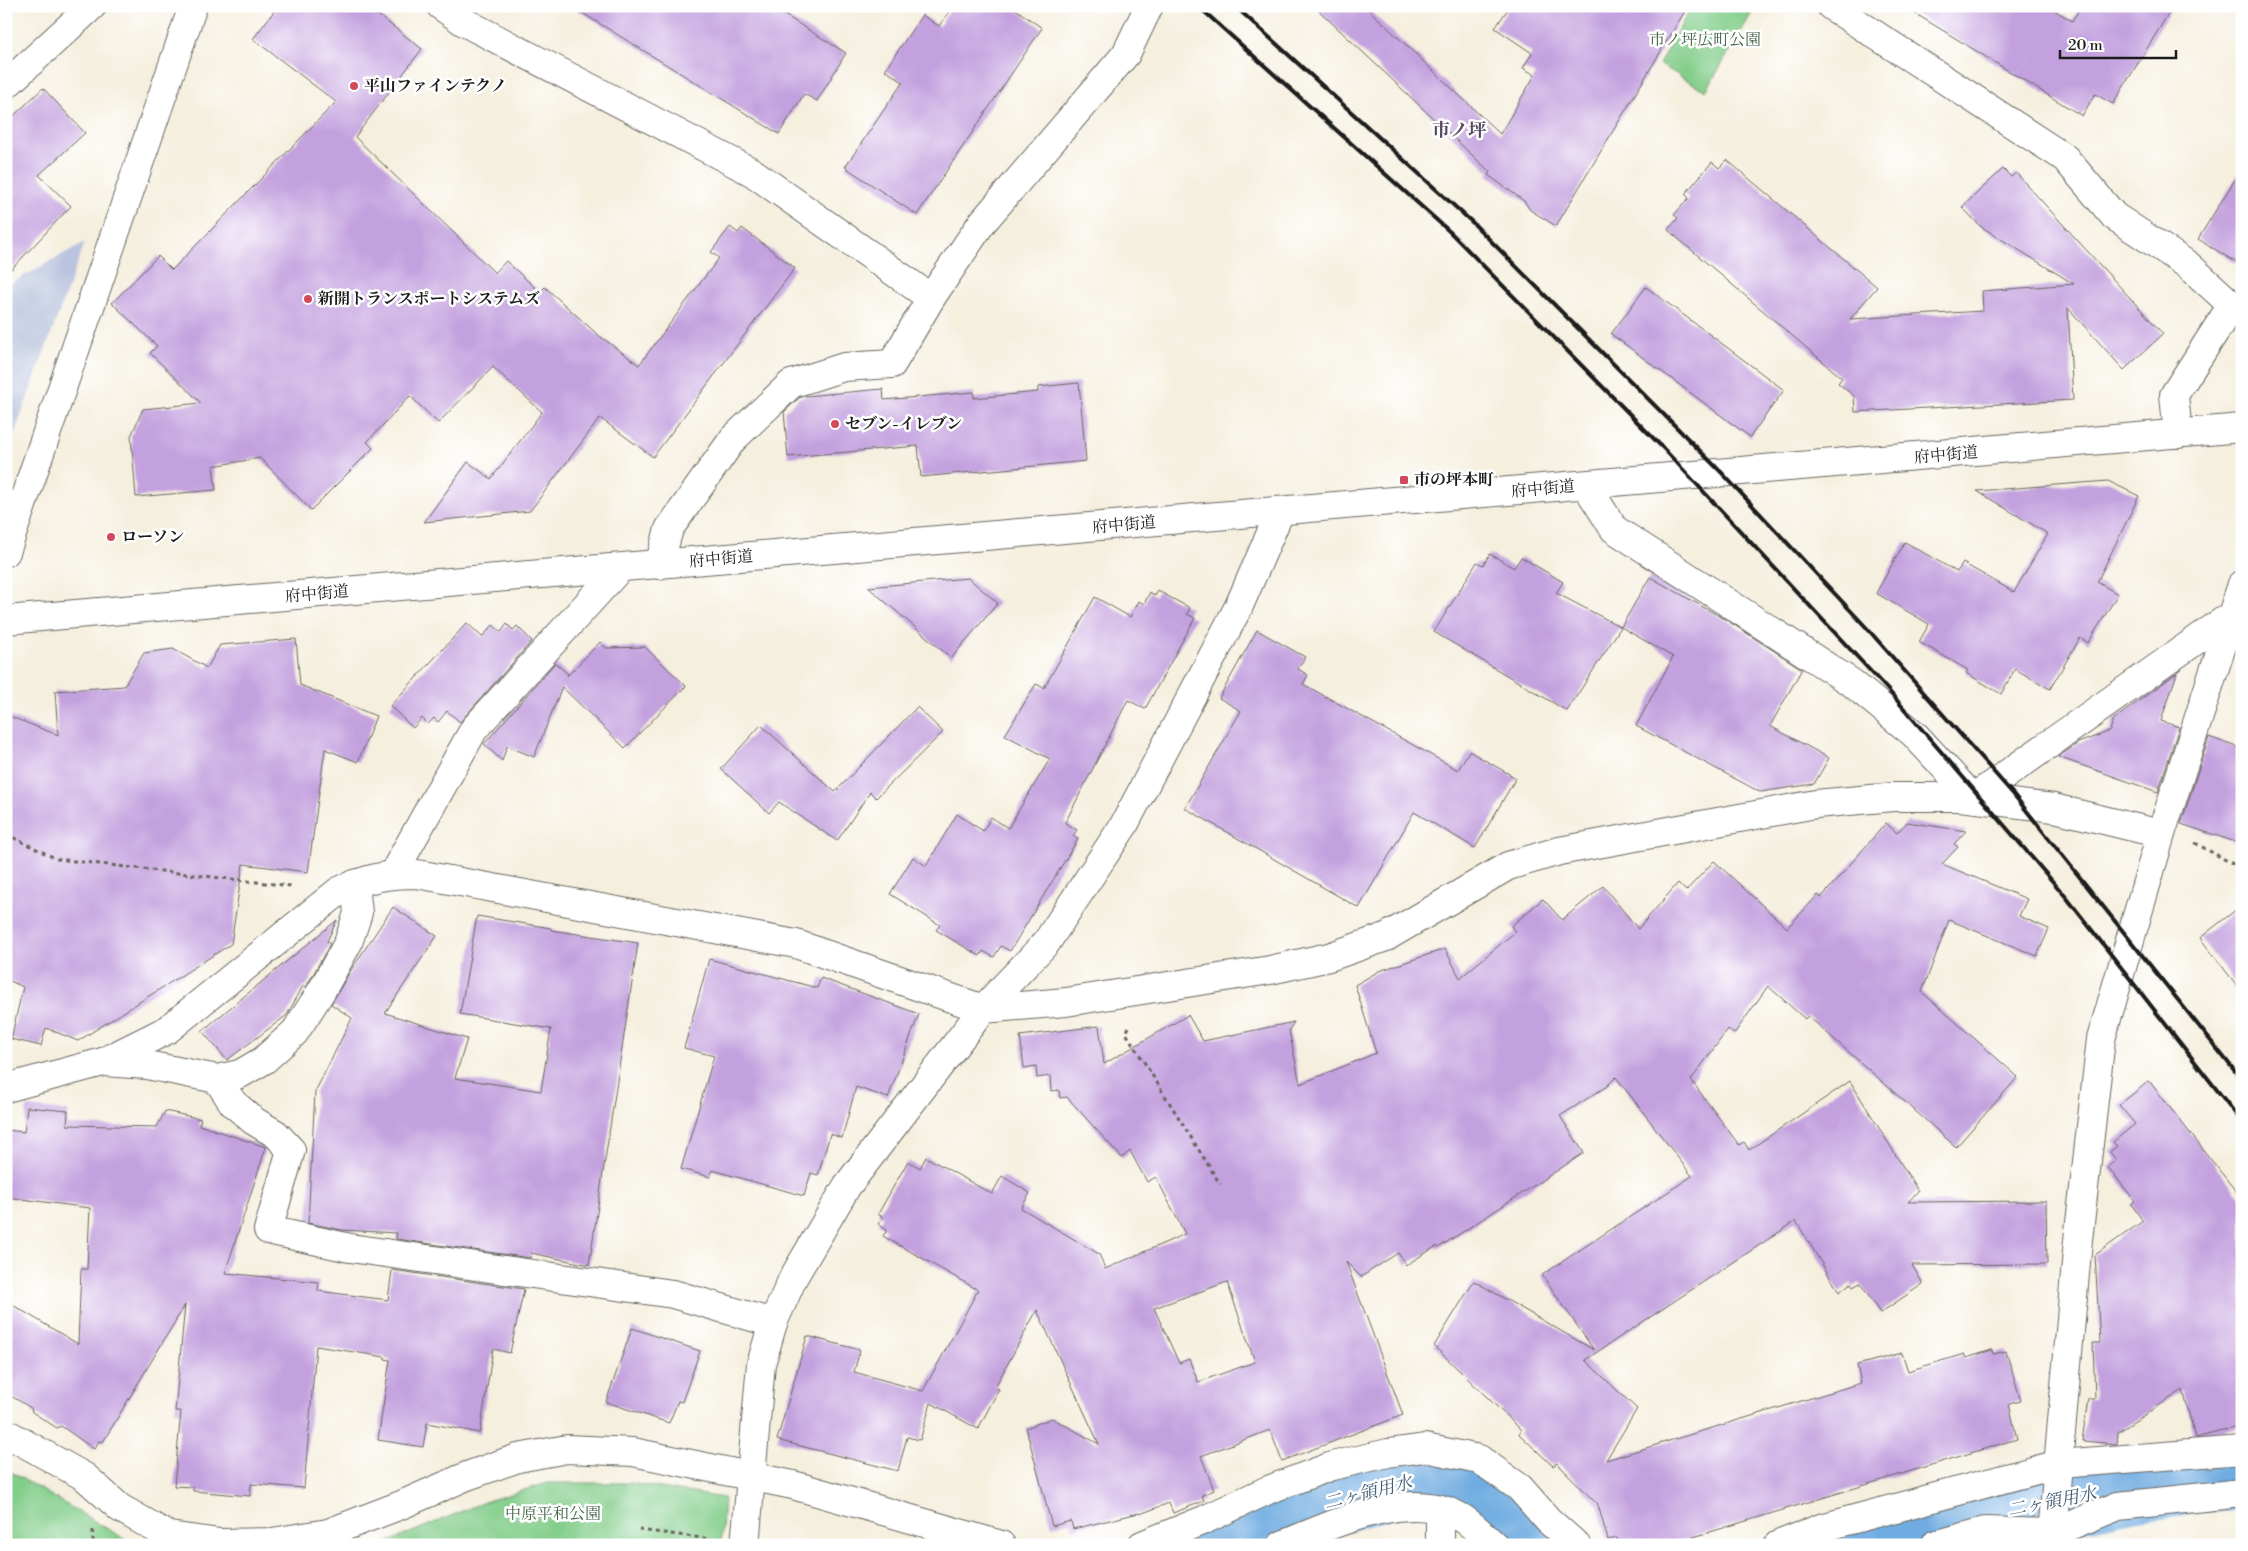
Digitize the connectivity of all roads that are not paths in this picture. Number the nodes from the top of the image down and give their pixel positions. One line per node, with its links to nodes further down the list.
1 (92, 6): 6 (main road)
2 (194, 6): 12 (main road)
3 (440, 6): 7 (main road)
4 (1149, 6): 7 (main road)
5 (1831, 6): 9 (main road)
6 (6, 85)
7 (931, 298): 13 (main road)
8 (2242, 428): 9 (main road, 府中街道)
9 (2178, 434): 10 (main road, 府中街道)
10 (1586, 485): 11 (main road, 府中街道); 18 (main road)
11 (1280, 512): 13 (main road, 府中街道); 22 (main road)
12 (6, 552)
13 (659, 565): 14 (main road, 府中街道)
14 (620, 568): 17 (main road, 府中街道); 20 (main road)
15 (2242, 584): 16 (main road)
16 (2237, 612): 18 (main road); 19 (main road)
17 (6, 620)
18 (1973, 798): 19 (main road); 22 (main road)
19 (2162, 830): 29 (main road)
20 (393, 874): 21 (main road); 22 (main road)
21 (347, 888): 23 (main road); 24 (main road)
22 (983, 1010): 26 (main road)
23 (103, 1062): 24 (main road); 25 (main road)
24 (217, 1079): 26 (main road)
25 (6, 1088)
26 (773, 1323): 30 (main road)
27 (6, 1433): 30 (main road)
28 (2242, 1450): 29 (main road)
29 (2059, 1464): 33 (main road); 41 (main road)
30 (750, 1477): 34 (main road); 35 (main road)
31 (2242, 1493): 33 (main road)
32 (1440, 1509): 37 (main road); 38 (main road); 39 (main road)
33 (2052, 1539): 42 (main road)
34 (745, 1544)
35 (1001, 1545)
36 (1142, 1545): 40 (main road)
37 (1282, 1545)
38 (1440, 1545)
39 (1494, 1545)
40 (1576, 1545)
41 (1778, 1545)
42 (1934, 1545)

